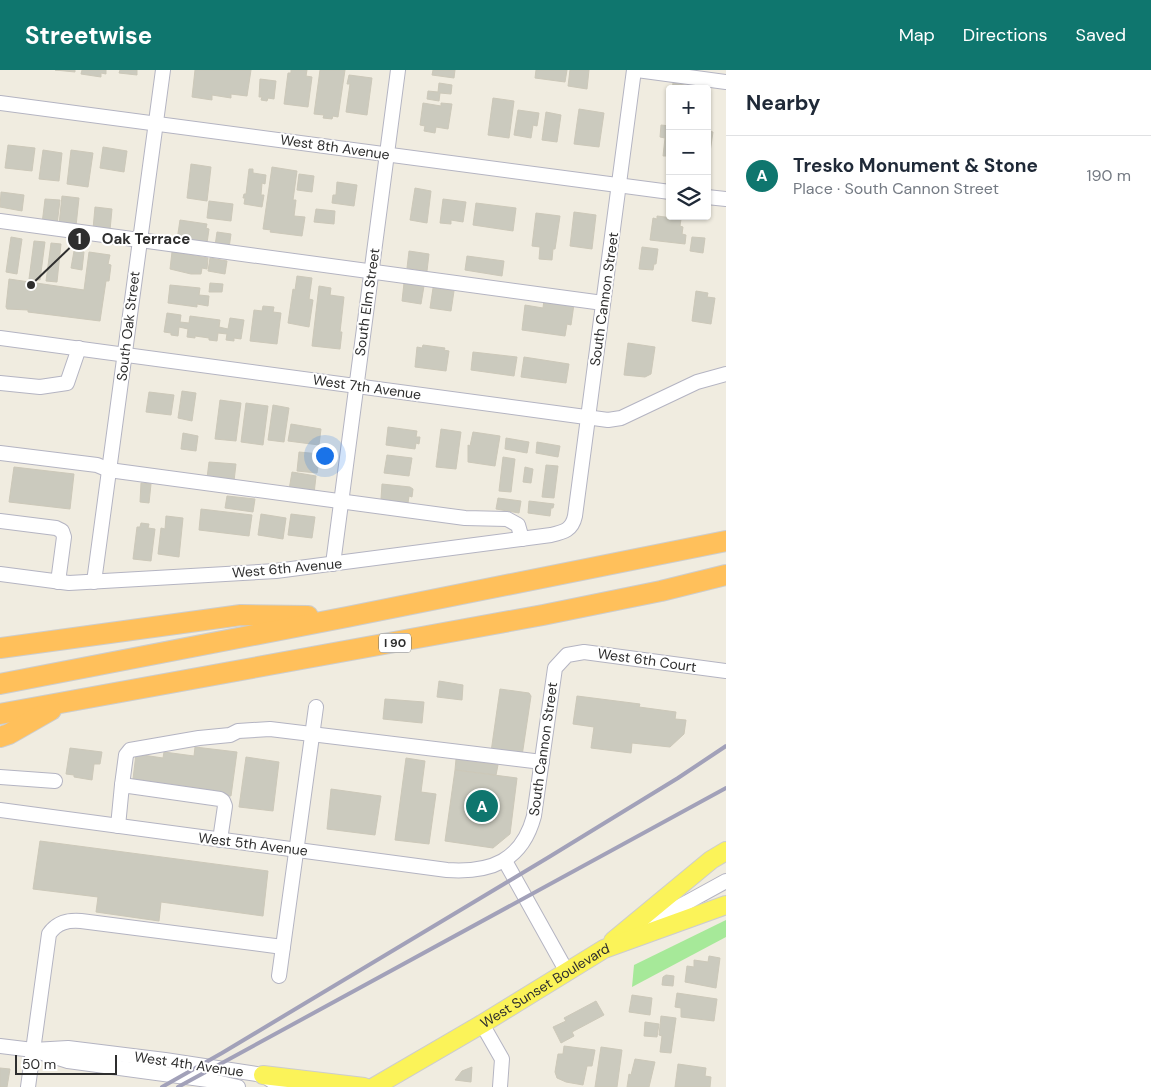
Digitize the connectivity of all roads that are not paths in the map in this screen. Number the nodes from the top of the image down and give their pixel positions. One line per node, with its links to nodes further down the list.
1 (162, 70): 6 (street, South Oak Street)
2 (398, 70): 7 (street, South Elm Street)
3 (636, 70): 4 (street); 8 (street, South Cannon Street)
4 (726, 82)
5 (0, 103): 6 (street, West 8th Avenue)
6 (155, 124): 7 (street, West 8th Avenue); 13 (street, South Oak Street)
7 (387, 154): 8 (street, West 8th Avenue); 14 (street, South Elm Street)
8 (619, 185): 9 (street, West 8th Avenue); 15 (street, South Cannon Street)
9 (666, 191)
10 (711, 197): 11 (street)
11 (726, 199)
12 (0, 221): 13 (street)
13 (140, 240): 14 (street); 18 (street, South Oak Street)
14 (371, 271): 15 (street); 21 (street, South Elm Street)
15 (603, 303): 22 (street, South Cannon Street)
16 (0, 338): 17 (street, West 7th Avenue)
17 (79, 348): 18 (street, West 7th Avenue); 20 (street)
18 (125, 354): 21 (street, West 7th Avenue); 24 (street, South Oak Street)
19 (726, 374): 22 (street, West 7th Avenue)
20 (0, 383)
21 (356, 386): 22 (street, West 7th Avenue); 25 (street, South Elm Street)
22 (588, 418): 27 (street, South Cannon Street)
23 (0, 453): 24 (street)
24 (109, 470): 25 (street); 34 (street, South Oak Street)
25 (341, 502): 28 (street); 30 (street, South Elm Street)
26 (0, 521): 33 (street)
27 (571, 527): 28 (street, West 6th Avenue)
28 (522, 539): 30 (street, West 6th Avenue)
29 (726, 541): 35 (highway)
30 (333, 564): 34 (street, West 6th Avenue)
31 (0, 574): 33 (street, West 6th Avenue)
32 (726, 575): 40 (highway, I 90)
33 (58, 582): 34 (street, West 6th Avenue)
34 (94, 582)
35 (347, 617): 36 (highway); 39 (highway)
36 (0, 648)
37 (567, 655): 38 (street, West 6th Court); 45 (street, South Cannon Street)
38 (726, 672)
39 (0, 684)
40 (62, 703): 42 (highway, I 90); 44 (highway)
41 (316, 707): 43 (street)
42 (0, 714)
43 (312, 733): 45 (street); 48 (street); 52 (street)
44 (0, 736)
45 (542, 762): 54 (street, South Cannon Street)
46 (0, 777): 47 (street)
47 (55, 781)
48 (122, 784): 50 (street); 51 (street)
49 (0, 810): 50 (street, West 5th Avenue)
50 (118, 826): 51 (street, West 5th Avenue)
51 (220, 840): 52 (street, West 5th Avenue)
52 (296, 850): 54 (street, West 5th Avenue); 57 (street)
53 (726, 851): 58 (main road)
54 (505, 861): 59 (street)
55 (726, 880): 58 (street)
56 (726, 905): 58 (main road, West Sunset Boulevard)
57 (283, 947): 60 (street); 63 (street)
58 (604, 949): 59 (main road, West Sunset Boulevard)
59 (566, 972): 61 (main road, West Sunset Boulevard)
60 (279, 976)
61 (482, 1024): 69 (main road, West Sunset Boulevard); 70 (street)
62 (0, 1046): 63 (street, West 4th Avenue)
63 (33, 1050): 64 (street, West 4th Avenue); 65 (street); 66 (street, West 4th Avenue)
64 (263, 1075): 67 (street, West 4th Avenue); 68 (main road)
65 (28, 1087)
66 (238, 1087)
67 (282, 1087)
68 (364, 1087)
69 (374, 1087)
70 (500, 1087)

